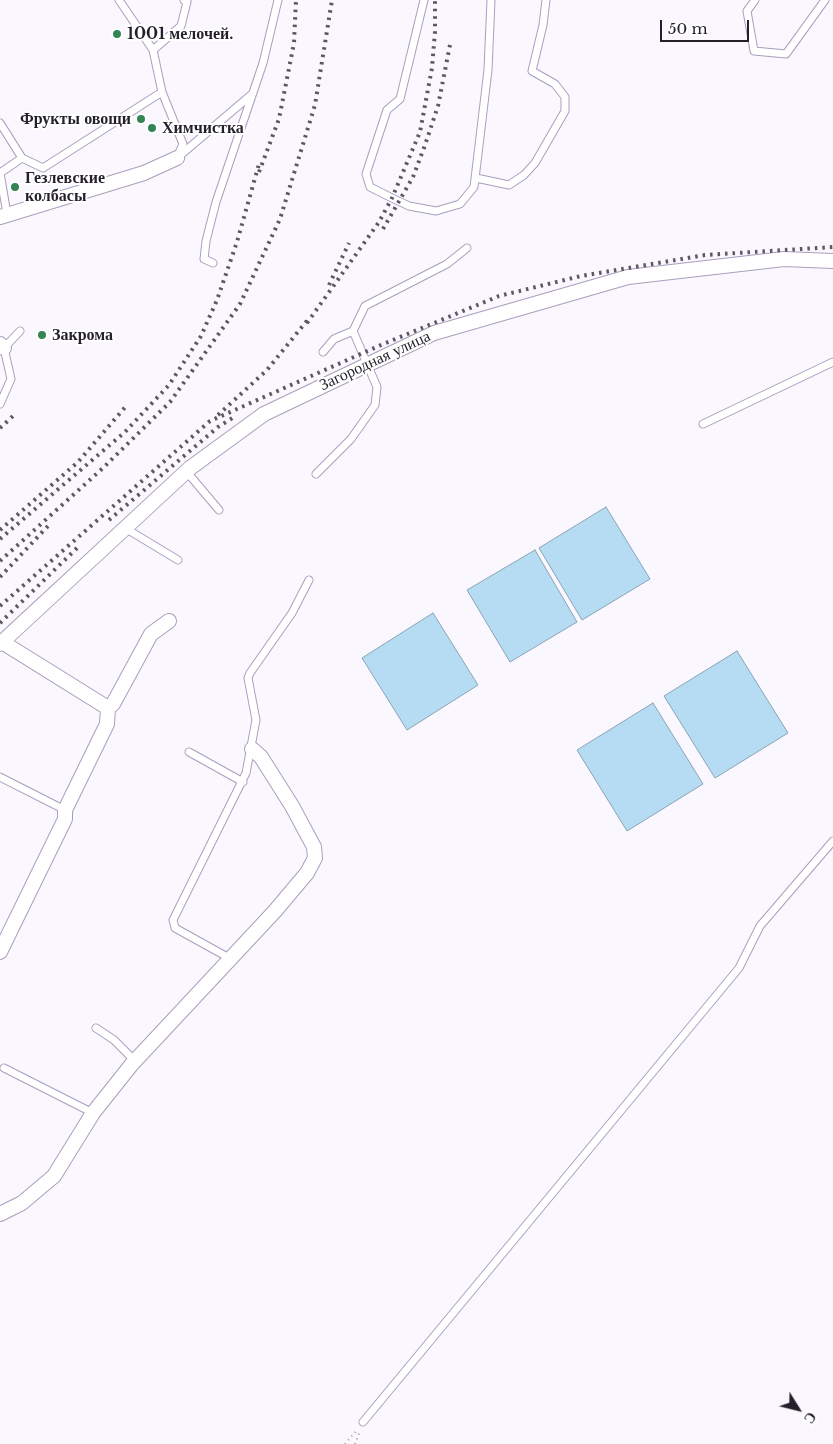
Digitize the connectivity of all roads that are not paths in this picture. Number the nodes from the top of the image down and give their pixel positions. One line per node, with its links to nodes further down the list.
1 (119, 0): 9 (lane)
2 (184, 0): 9 (lane)
3 (278, 0): 11 (lane)
4 (424, 0): 16 (lane)
5 (492, 0): 16 (lane)
6 (546, 0): 16 (lane)
7 (755, 0): 8 (lane)
8 (825, 0)
9 (153, 50): 10 (lane)
10 (162, 92): 13 (lane); 14 (lane)
11 (253, 94): 14 (lane); 20 (lane)
12 (0, 123): 13 (lane)
13 (22, 158): 15 (lane)
14 (177, 158): 17 (street)
15 (0, 173): 17 (lane)
16 (476, 178)
17 (4, 216)
18 (467, 248): 22 (lane)
19 (833, 261): 26 (street, Загородная улица)
20 (213, 263)
21 (20, 331): 23 (lane)
22 (353, 331): 24 (lane); 26 (lane)
23 (2, 346): 27 (lane)
24 (323, 352)
25 (833, 362): 28 (lane)
26 (366, 365): 29 (street, Загородная улица); 30 (lane)
27 (0, 404)
28 (703, 424)
29 (186, 471): 31 (lane); 32 (street, Загородная улица)
30 (316, 474)
31 (219, 510)
32 (125, 528): 33 (lane); 36 (street, Загородная улица)
33 (178, 560)
34 (309, 580): 38 (lane)
35 (169, 621): 37 (street)
36 (1, 643): 37 (street)
37 (108, 708): 42 (street)
38 (252, 750): 41 (lane); 45 (street)
39 (189, 752): 41 (lane)
40 (0, 777): 42 (lane)
41 (243, 782): 45 (lane)
42 (65, 810): 44 (street)
43 (833, 841): 51 (lane)
44 (0, 952)
45 (230, 959): 47 (street)
46 (96, 1028): 47 (lane)
47 (135, 1061): 49 (street)
48 (4, 1068): 49 (lane)
49 (93, 1114): 50 (street)
50 (0, 1214)
51 (363, 1422)

